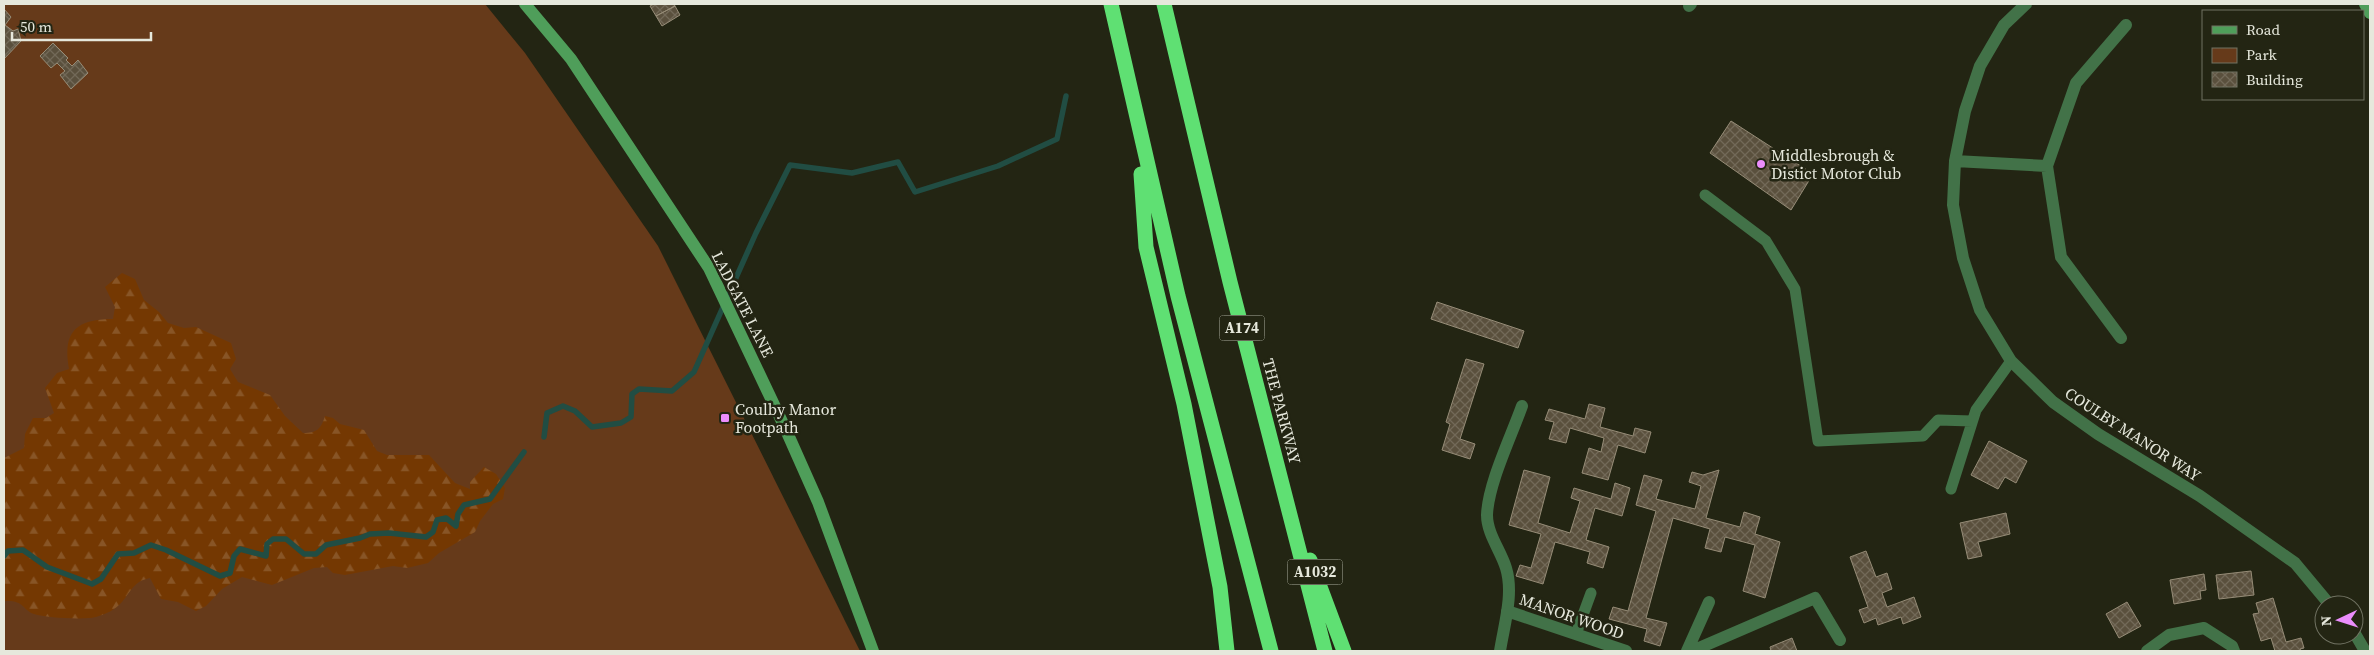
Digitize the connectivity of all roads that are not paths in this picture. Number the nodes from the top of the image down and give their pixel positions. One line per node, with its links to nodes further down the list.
1 (525, 4): 24 (main road, LADGATE LANE)
2 (1111, 4): 8 (highway)
3 (1164, 4): 17 (highway, THE PARKWAY / A174)
4 (2026, 4): 9 (street, COULBY MANOR WAY)
5 (2364, 4): 6 (main road)
6 (2370, 13)
7 (2126, 25): 10 (street)
8 (1137, 127): 25 (highway); 26 (highway)
9 (1955, 160): 10 (street); 13 (street, COULBY MANOR WAY)
10 (2047, 166): 12 (street)
11 (1705, 195): 15 (lane)
12 (2121, 338)
13 (2011, 361): 15 (lane); 19 (street, COULBY MANOR WAY)
14 (1522, 406): 21 (street)
15 (1972, 421): 16 (lane)
16 (1951, 489)
17 (1285, 493): 27 (highway, THE PARKWAY / A174); 28 (highway, A1032)
18 (1591, 594): 22 (lane)
19 (2321, 595)
20 (1709, 602): 31 (street)
21 (1507, 611): 22 (street, MANOR WOOD); 29 (street)
22 (1576, 634): 30 (street, MANOR WOOD)
23 (1840, 640): 32 (street)
24 (873, 651)
25 (1227, 651)
26 (1271, 651)
27 (1325, 651)
28 (1344, 651)
29 (1500, 651)
30 (1626, 651)
31 (1687, 651)
32 (1692, 651)
33 (2146, 651): 34 (street)
34 (2234, 651)

